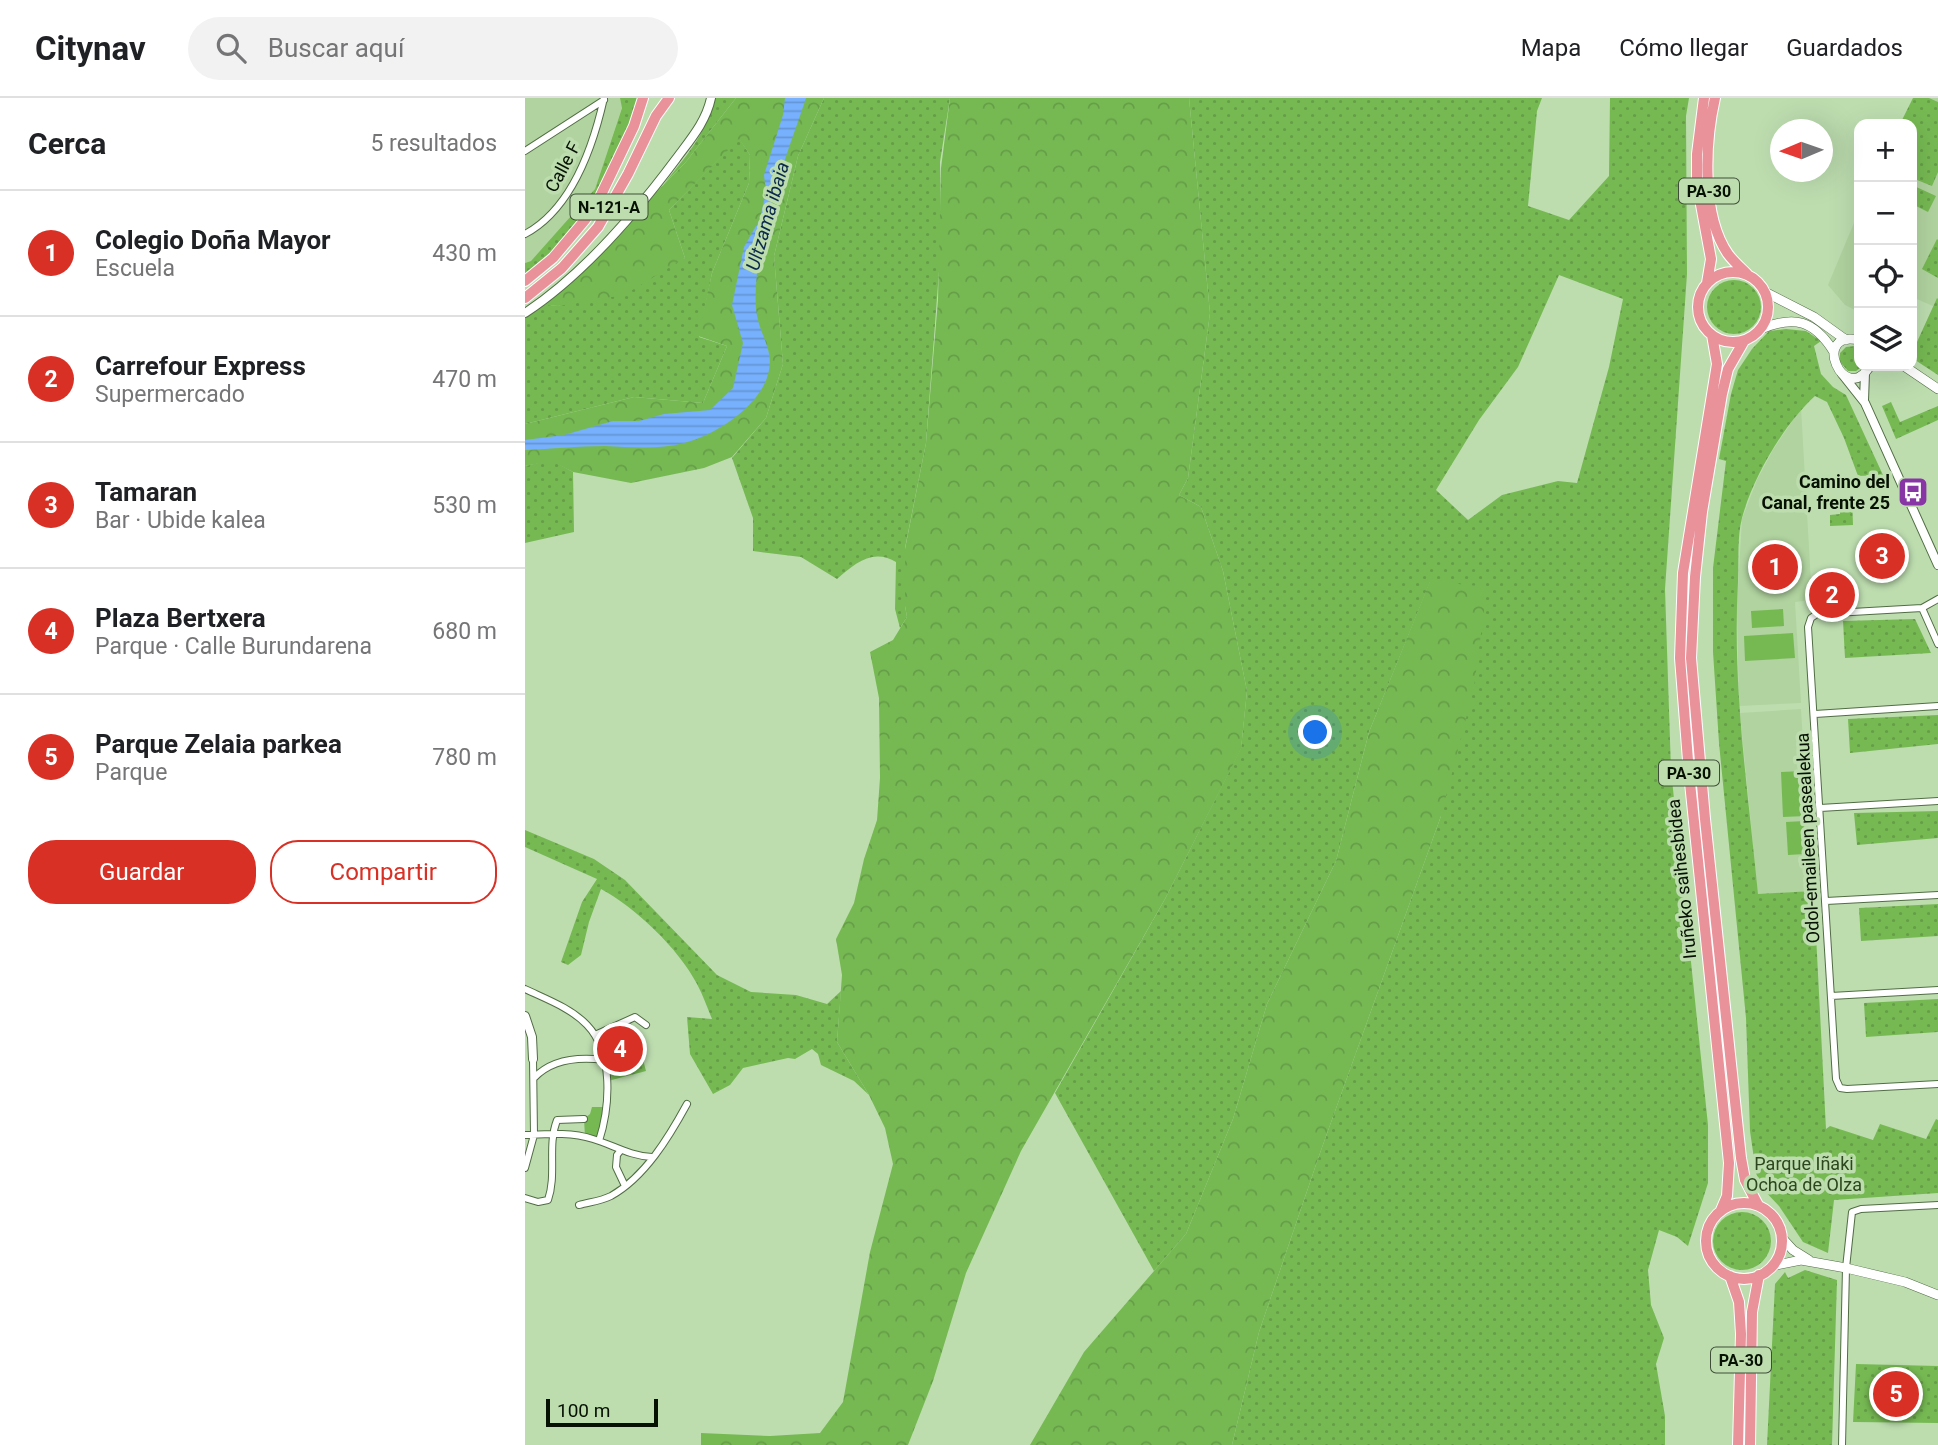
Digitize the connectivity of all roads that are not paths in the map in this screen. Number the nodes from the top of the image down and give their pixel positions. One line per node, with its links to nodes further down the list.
1 (643, 98): 10 (highway, N-121-A)
2 (669, 98): 13 (highway, N-121-A)
3 (1704, 98): 11 (highway, PA-30)
4 (1716, 98): 9 (highway, PA-30)
5 (604, 99): 7 (street); 8 (street, Calle F)
6 (710, 100): 14 (street)
7 (525, 151)
8 (525, 234)
9 (1747, 274): 11 (highway); 12 (highway, PA-30)
10 (525, 282)
11 (1707, 283): 16 (highway, PA-30)
12 (1765, 292): 15 (highway); 17 (main road)
13 (525, 298)
14 (525, 313)
15 (1761, 329): 19 (highway, PA-30); 20 (main road)
16 (1712, 335): 19 (highway); 61 (highway, Iruñeko saihesbidea / PA-30)
17 (1846, 340): 18 (main road); 20 (main road)
18 (1854, 340)
19 (1744, 341): 59 (highway, Iruñeko saihesbidea / PA-30)
20 (1834, 352): 24 (main road)
21 (1865, 371): 24 (main road)
22 (1868, 371): 26 (street)
23 (1912, 371): 25 (main road)
24 (1840, 372): 26 (street)
25 (1938, 389)
26 (1865, 403): 27 (street)
27 (1938, 565)
28 (1938, 599): 29 (street, Odol-emaileen pasealekua)
29 (1922, 608): 30 (street); 32 (street, Odol-emaileen pasealekua)
30 (1938, 644)
31 (1938, 706): 32 (street)
32 (1815, 714): 34 (street, Odol-emaileen pasealekua)
33 (1938, 801): 34 (street)
34 (1820, 808): 36 (street, Odol-emaileen pasealekua)
35 (1938, 895): 36 (street)
36 (1826, 901): 39 (street, Odol-emaileen pasealekua)
37 (525, 989): 42 (street)
38 (1938, 990): 39 (street)
39 (1831, 996): 46 (street, Odol-emaileen pasealekua)
40 (525, 1016): 43 (street)
41 (646, 1025): 42 (street)
42 (595, 1035): 44 (street)
43 (533, 1059): 45 (street)
44 (604, 1060): 45 (street); 52 (street)
45 (533, 1078): 51 (street)
46 (1938, 1084)
47 (687, 1104): 54 (street)
48 (584, 1119): 49 (street)
49 (552, 1134): 51 (street); 52 (street); 57 (street)
50 (525, 1135): 51 (street)
51 (534, 1135): 55 (street)
52 (599, 1141): 53 (street)
53 (621, 1150): 54 (street); 56 (street)
54 (652, 1157): 56 (street)
55 (525, 1168)
56 (625, 1186): 58 (street)
57 (525, 1198)
58 (579, 1205)
59 (1758, 1205): 61 (highway); 62 (highway, PA-30)
60 (1938, 1205): 65 (street)
61 (1721, 1210): 67 (highway, PA-30)
62 (1782, 1238): 63 (main road); 64 (highway)
63 (1814, 1262): 64 (main road); 65 (main road)
64 (1772, 1266): 66 (highway)
65 (1846, 1268): 68 (main road); 71 (street)
66 (1759, 1275): 67 (highway); 70 (highway, PA-30)
67 (1730, 1276): 69 (highway, PA-30)
68 (1938, 1295)
69 (1738, 1445)
70 (1750, 1445)
71 (1842, 1445)

